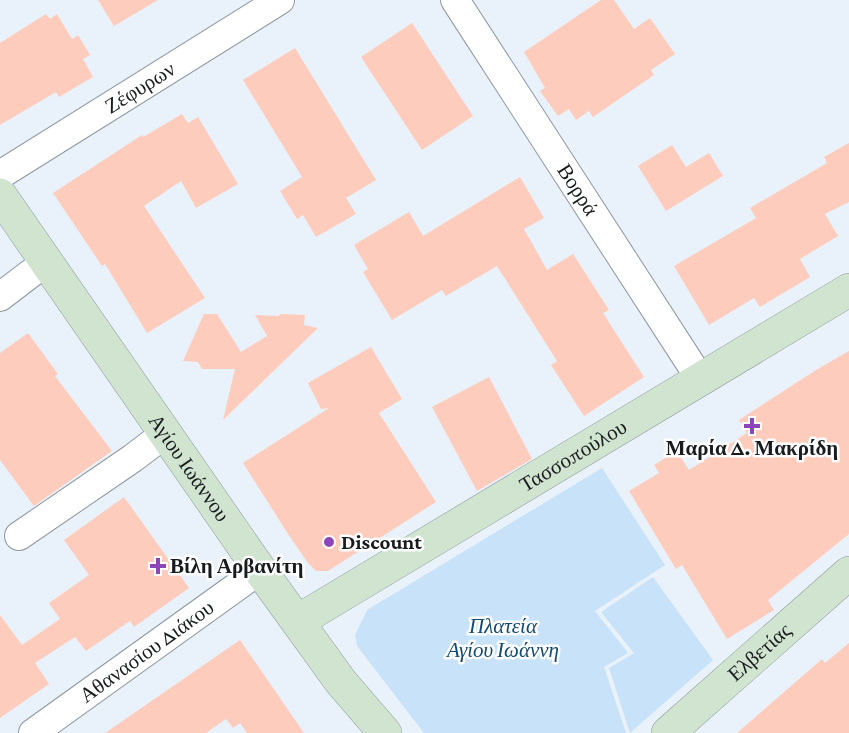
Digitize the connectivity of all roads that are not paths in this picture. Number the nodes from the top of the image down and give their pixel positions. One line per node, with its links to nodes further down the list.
1 (280, 0): 3 (street, Ζέφυρων)
2 (455, 0): 8 (street, Βορρά)
3 (0, 175)
4 (0, 195): 5 (street, Αγίου Ιωάννου)
5 (47, 261): 7 (street); 11 (street, Αγίου Ιωάννου)
6 (849, 290): 8 (street, Τασσοπούλου)
7 (0, 297)
8 (701, 380): 13 (street, Τασσοπούλου)
9 (154, 442): 10 (street)
10 (19, 536)
11 (260, 570): 13 (street, Αγίου Ιωάννου); 14 (street, Αθανασίου Διάκου)
12 (845, 585): 16 (street, Ελβετίας)
13 (298, 621): 15 (street, Αγίου Ιωάννου)
14 (33, 733)
15 (385, 733)
16 (668, 733)

